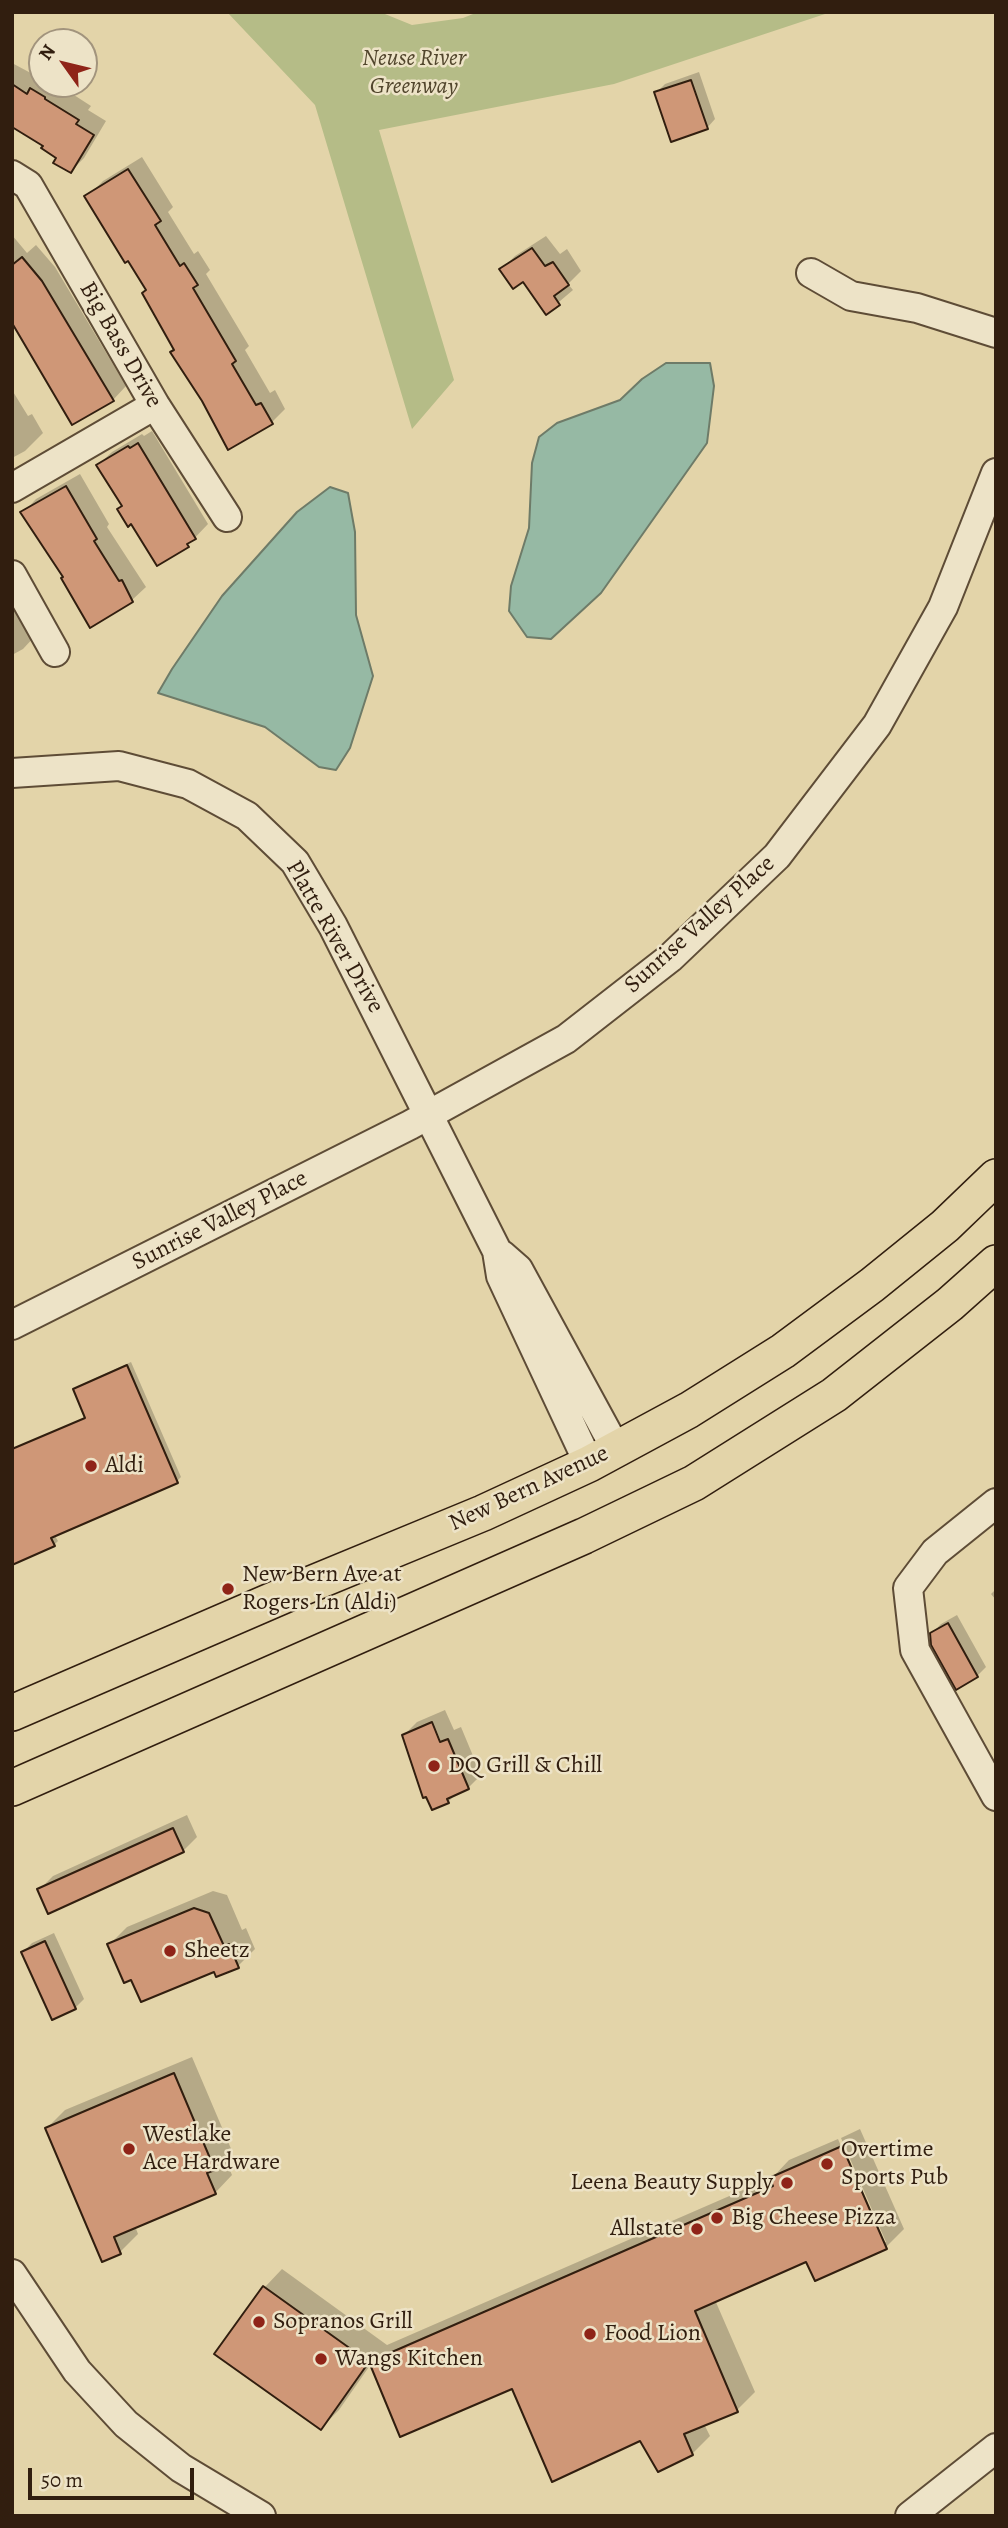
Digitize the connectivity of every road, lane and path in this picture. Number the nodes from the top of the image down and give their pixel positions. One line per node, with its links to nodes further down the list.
1 (12, 175): 4 (street, Big Bass Drive)
2 (811, 273): 3 (street)
3 (996, 333)
4 (155, 405): 6 (street); 7 (street, Big Bass Drive)
5 (996, 473): 11 (street, Sunrise Valley Place)
6 (12, 488)
7 (227, 517)
8 (12, 575): 9 (street)
9 (55, 652)
10 (12, 772): 11 (street, Platte River Drive)
11 (430, 1114): 14 (street, Sunrise Valley Place); 15 (street, Platte River Drive)
12 (996, 1177): 15 (main road, New Bern Avenue)
13 (996, 1263): 18 (main road)
14 (12, 1325)
15 (603, 1456): 17 (main road, New Bern Avenue)
16 (996, 1503): 19 (street)
17 (12, 1713)
18 (12, 1788)
19 (996, 1796)
20 (12, 2274): 22 (street)
21 (996, 2448): 23 (street)
22 (261, 2516)
23 (909, 2516)

